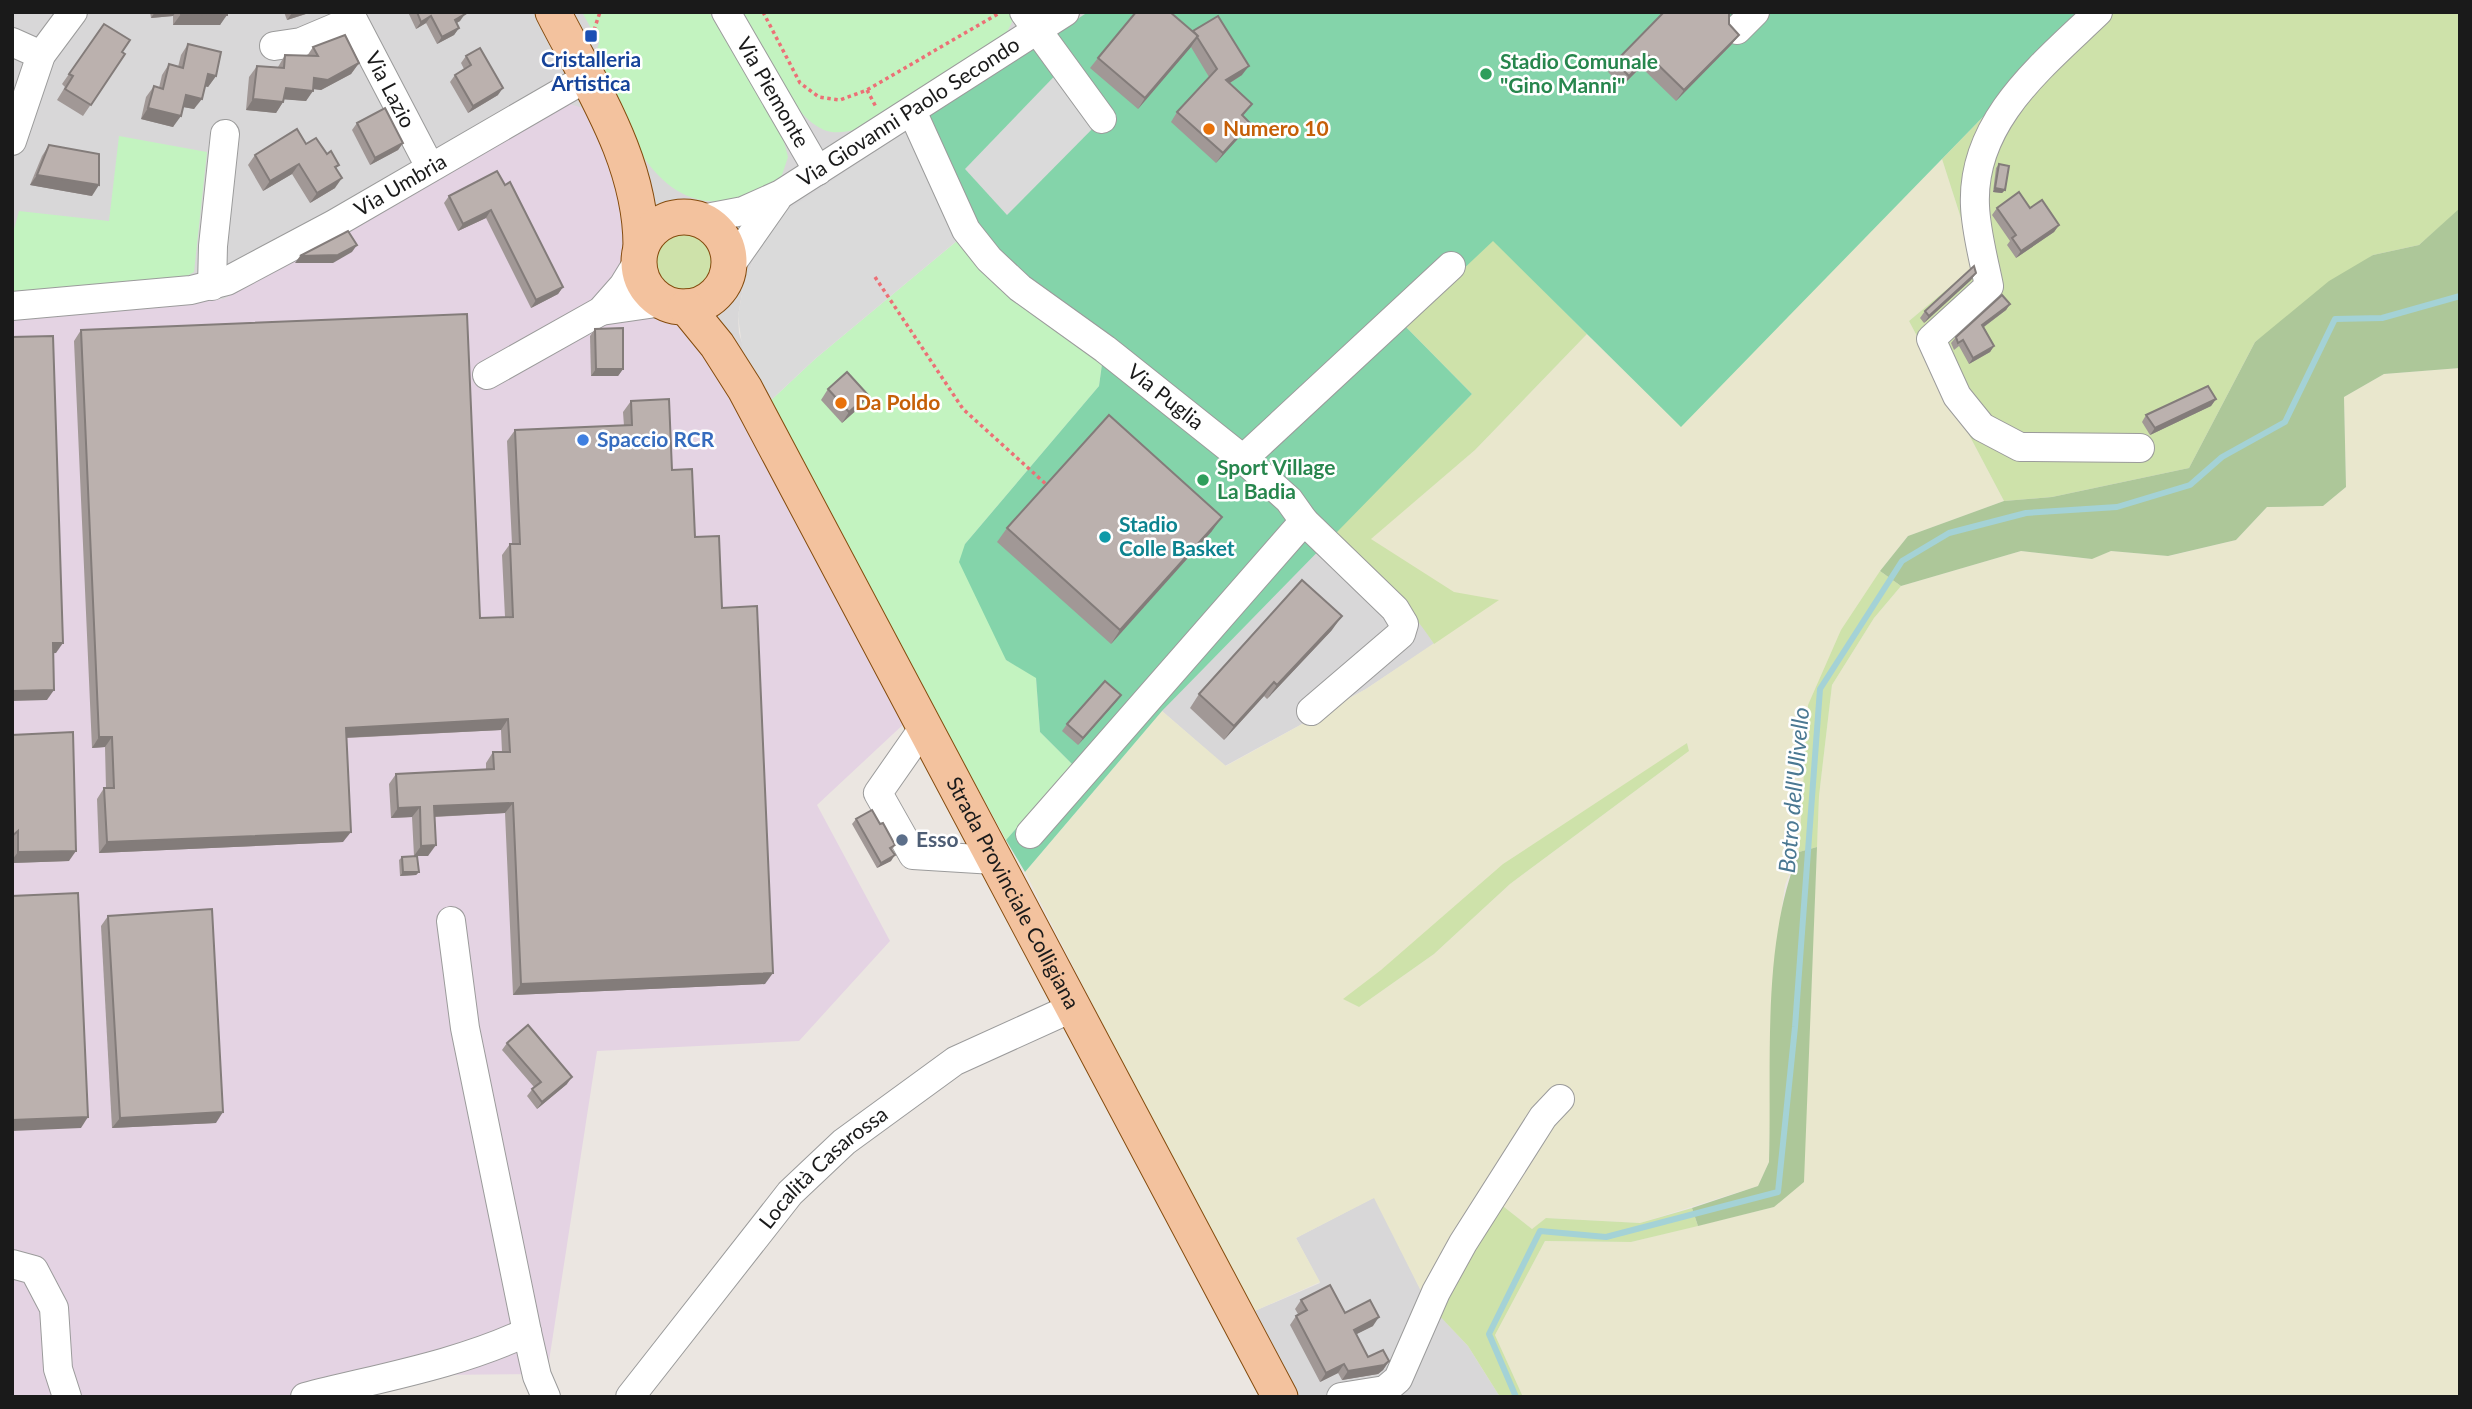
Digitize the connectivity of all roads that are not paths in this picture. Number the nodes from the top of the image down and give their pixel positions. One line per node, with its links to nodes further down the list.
1 (73, 12): 10 (street)
2 (553, 12): 11 (main road)
3 (726, 12): 18 (street, Via Piemonte)
4 (1065, 12): 7 (street, Via Giovanni Paolo Secondo)
5 (2098, 12): 30 (street)
6 (351, 16): 9 (street); 17 (street, Via Lazio)
7 (1031, 22): 12 (street, Via Giovanni Paolo Secondo); 13 (street)
8 (12, 42): 10 (street)
9 (274, 46)
10 (41, 55): 15 (street)
11 (586, 78): 16 (main road); 17 (street, Via Umbria)
12 (912, 111): 18 (street, Via Giovanni Paolo Secondo); 31 (street, Via Puglia)
13 (1102, 119)
14 (225, 134): 24 (street)
15 (12, 141)
16 (624, 150): 20 (main road); 21 (main road)
17 (430, 167): 24 (street, Via Umbria)
18 (818, 171): 19 (street, Via Giovanni Paolo Secondo)
19 (781, 194): 20 (street, Via Giovanni Paolo Secondo); 23 (street, Via Giovanni Paolo Secondo)
20 (698, 218): 21 (main road); 23 (main road)
21 (640, 253): 25 (main road); 27 (street)
22 (1451, 266): 31 (street)
23 (727, 275): 25 (main road); 29 (main road, Strada Provinciale Colligiana)
24 (212, 286): 26 (street, Via Umbria)
25 (674, 304): 27 (street); 29 (main road, Strada Provinciale Colligiana)
26 (12, 306)
27 (601, 311): 28 (street)
28 (487, 375)
29 (745, 389): 34 (main road, Strada Provinciale Colligiana)
30 (2140, 448)
31 (1243, 459): 32 (street, Via Puglia)
32 (1304, 521): 33 (street, Via Puglia); 35 (street)
33 (1311, 710)
34 (924, 727): 36 (main road, Strada Provinciale Colligiana); 36 (street)
35 (1030, 834)
36 (994, 860): 38 (main road, Strada Provinciale Colligiana)
37 (451, 921): 41 (street)
38 (1074, 1007): 45 (street, Località Casarossa); 46 (main road, Strada Provinciale Colligiana)
39 (1560, 1099): 47 (street)
40 (12, 1264): 42 (street)
41 (527, 1332): 43 (street); 44 (street)
42 (67, 1397)
43 (305, 1397)
44 (546, 1397)
45 (631, 1397)
46 (1280, 1397)
47 (1340, 1397)

